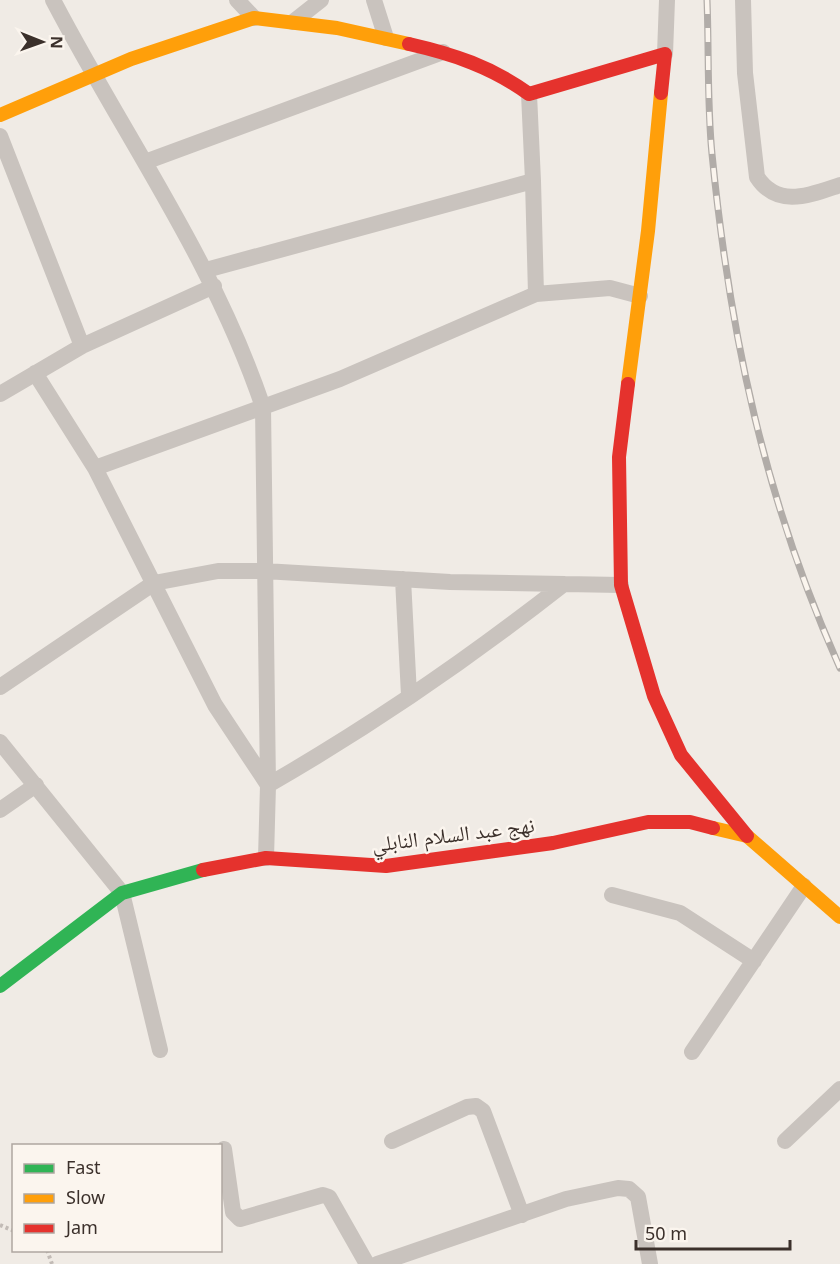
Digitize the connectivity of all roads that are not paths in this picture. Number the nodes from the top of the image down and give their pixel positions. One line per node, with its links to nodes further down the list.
1 (53, 0): 12 (street)
2 (237, 0): 7 (street)
3 (321, 0): 8 (street)
4 (374, 0): 9 (street)
5 (667, 0): 11 (street)
6 (743, 0): 18 (street)
7 (254, 18): 8 (street); 12 (street)
8 (293, 22): 9 (street)
9 (386, 38): 10 (street)
10 (443, 52): 13 (street); 16 (street)
11 (665, 54): 13 (street); 22 (street)
12 (93, 76): 14 (street); 16 (street)
13 (529, 94): 17 (street)
14 (0, 115)
15 (0, 135): 23 (street)
16 (145, 162): 19 (street)
17 (533, 180): 19 (street); 21 (street)
18 (840, 185)
19 (206, 270): 20 (street)
20 (214, 286): 23 (street); 26 (street)
21 (536, 294): 22 (street); 26 (street)
22 (640, 296): 32 (street)
23 (82, 346): 24 (street)
24 (35, 373): 25 (street); 27 (street)
25 (0, 394)
26 (263, 407): 27 (street); 28 (street)
27 (95, 468): 30 (street)
28 (264, 571): 29 (street); 30 (street); 37 (street)
29 (403, 579): 31 (street); 34 (street)
30 (154, 583): 33 (street); 37 (street)
31 (564, 584): 32 (street); 34 (street)
32 (621, 585): 39 (street)
33 (0, 687)
34 (409, 695): 37 (street)
35 (0, 742): 36 (street)
36 (36, 785): 38 (street); 42 (street)
37 (268, 785): 40 (street)
38 (0, 810)
39 (747, 836): 40 (street, نهج عبد السلام النابلي); 41 (street, نهج عبد السلام النابلي)
40 (266, 858): 42 (street, نهج عبد السلام النابلي)
41 (804, 886): 44 (street, نهج عبد السلام النابلي); 45 (street)
42 (122, 893): 46 (street, نهج عبد السلام النابلي); 47 (street)
43 (612, 895): 45 (street)
44 (840, 917)
45 (754, 961): 48 (street)
46 (0, 986)
47 (160, 1050)
48 (692, 1052)
49 (840, 1089): 51 (street)
50 (392, 1141): 53 (street)
51 (785, 1141)
52 (224, 1149): 54 (street)
53 (522, 1215): 55 (street); 56 (street)
54 (368, 1264)
55 (377, 1264)
56 (650, 1264)

